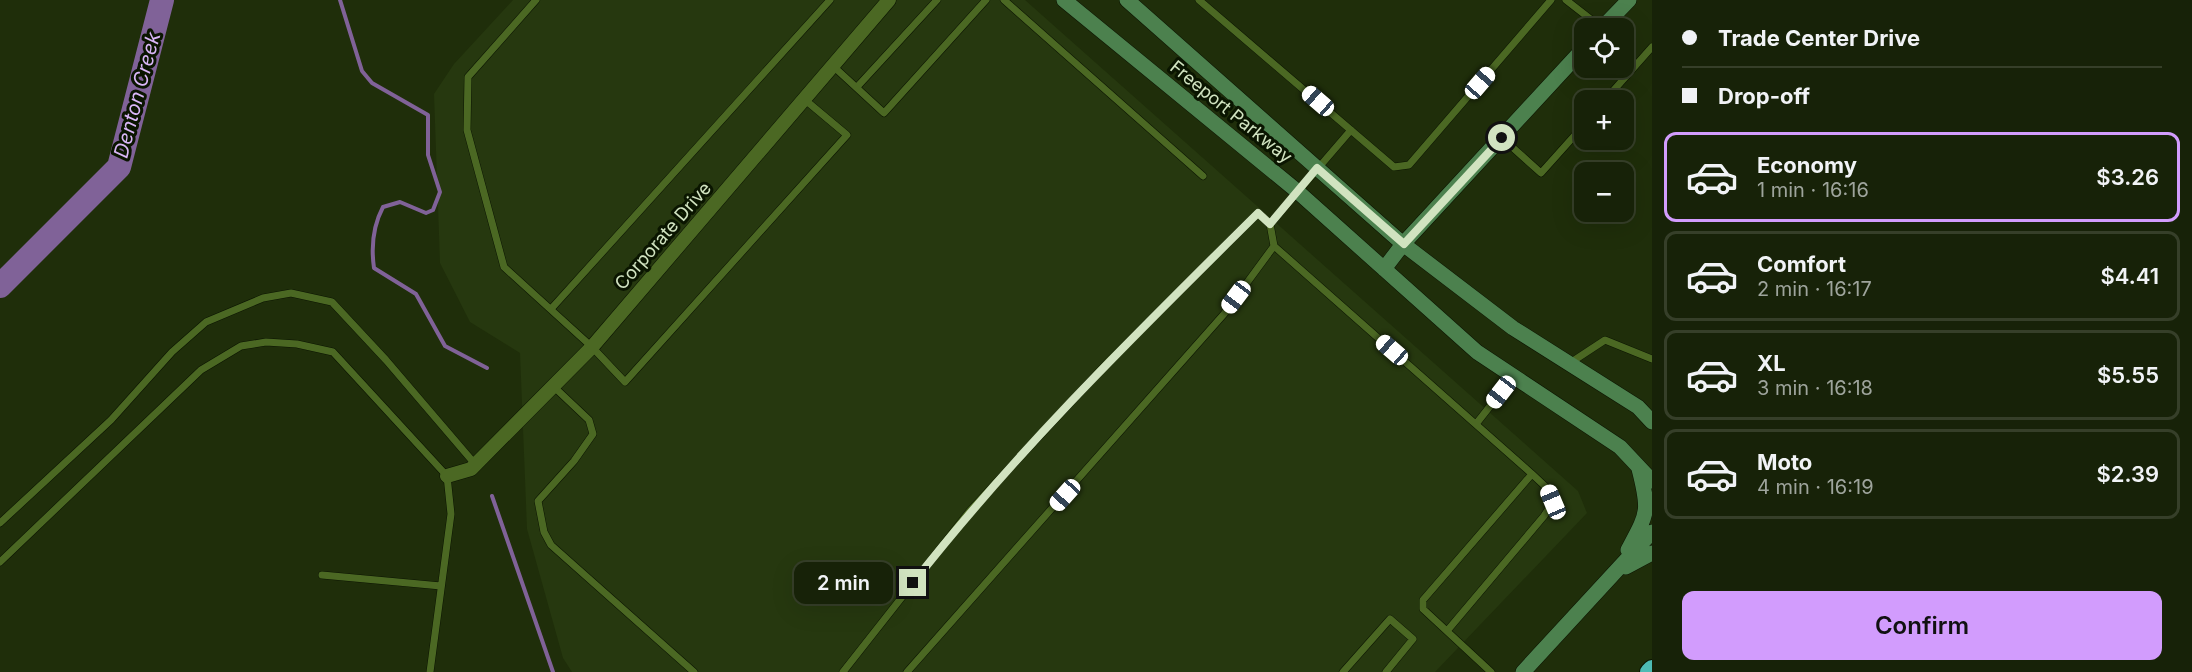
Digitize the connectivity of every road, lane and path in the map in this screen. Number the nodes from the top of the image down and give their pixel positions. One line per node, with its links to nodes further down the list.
1 (536, 0): 31 (lane)
2 (830, 0): 31 (lane)
3 (889, 0): 17 (street, Corporate Drive)
4 (937, 0): 18 (lane)
5 (986, 0): 18 (lane)
6 (1004, 0): 25 (lane)
7 (1064, 0): 26 (main road, Freeport Parkway)
8 (1127, 0): 24 (main road, Freeport Parkway)
9 (1199, 0): 21 (lane)
10 (1551, 0): 21 (lane)
11 (1566, 0): 13 (lane)
12 (1629, 0): 14 (main road)
13 (1589, 18)
14 (1612, 18)
15 (1652, 47): 19 (lane)
16 (1574, 59): 23 (main road)
17 (833, 66): 18 (lane); 20 (street, Corporate Drive)
18 (856, 87)
19 (1614, 90)
20 (804, 99): 32 (street, Corporate Drive); 32 (lane)
21 (1351, 130): 24 (lane)
22 (1574, 136): 23 (lane)
23 (1502, 138): 28 (main road)
24 (1317, 168): 26 (lane); 28 (main road, Freeport Parkway)
25 (1203, 176)
26 (1296, 191): 27 (lane); 30 (main road, Freeport Parkway)
27 (1270, 224): 29 (lane); 54 (lane)
28 (1404, 244): 30 (main road); 34 (main road, Freeport Parkway)
29 (1274, 246): 38 (lane); 55 (lane)
30 (1384, 269): 35 (main road, Freeport Parkway)
31 (551, 309): 32 (lane)
32 (592, 347): 36 (street, Corporate Drive)
33 (1652, 359): 34 (lane)
34 (1570, 363): 37 (main road, Freeport Parkway)
35 (1514, 377): 38 (lane); 40 (main road, Freeport Parkway)
36 (553, 386): 39 (street, Corporate Drive); 53 (lane)
37 (1652, 422)
38 (1476, 424): 41 (lane)
39 (475, 464): 42 (street, Corporate Drive); 44 (lane)
40 (1638, 466): 43 (main road, Freeport Parkway); 48 (main road)
41 (1533, 474): 51 (lane); 51 (lane)
42 (447, 476): 47 (lane); 50 (lane)
43 (1652, 481)
44 (0, 523)
45 (1652, 532): 48 (main road)
46 (1652, 553): 48 (main road)
47 (0, 562)
48 (1615, 573): 59 (main road)
49 (322, 574): 50 (lane)
50 (441, 586): 52 (lane)
51 (1447, 631): 58 (lane)
52 (430, 672)
53 (694, 672)
54 (843, 672)
55 (907, 672)
56 (1343, 672): 57 (lane)
57 (1386, 672)
58 (1491, 672)
59 (1523, 672)

